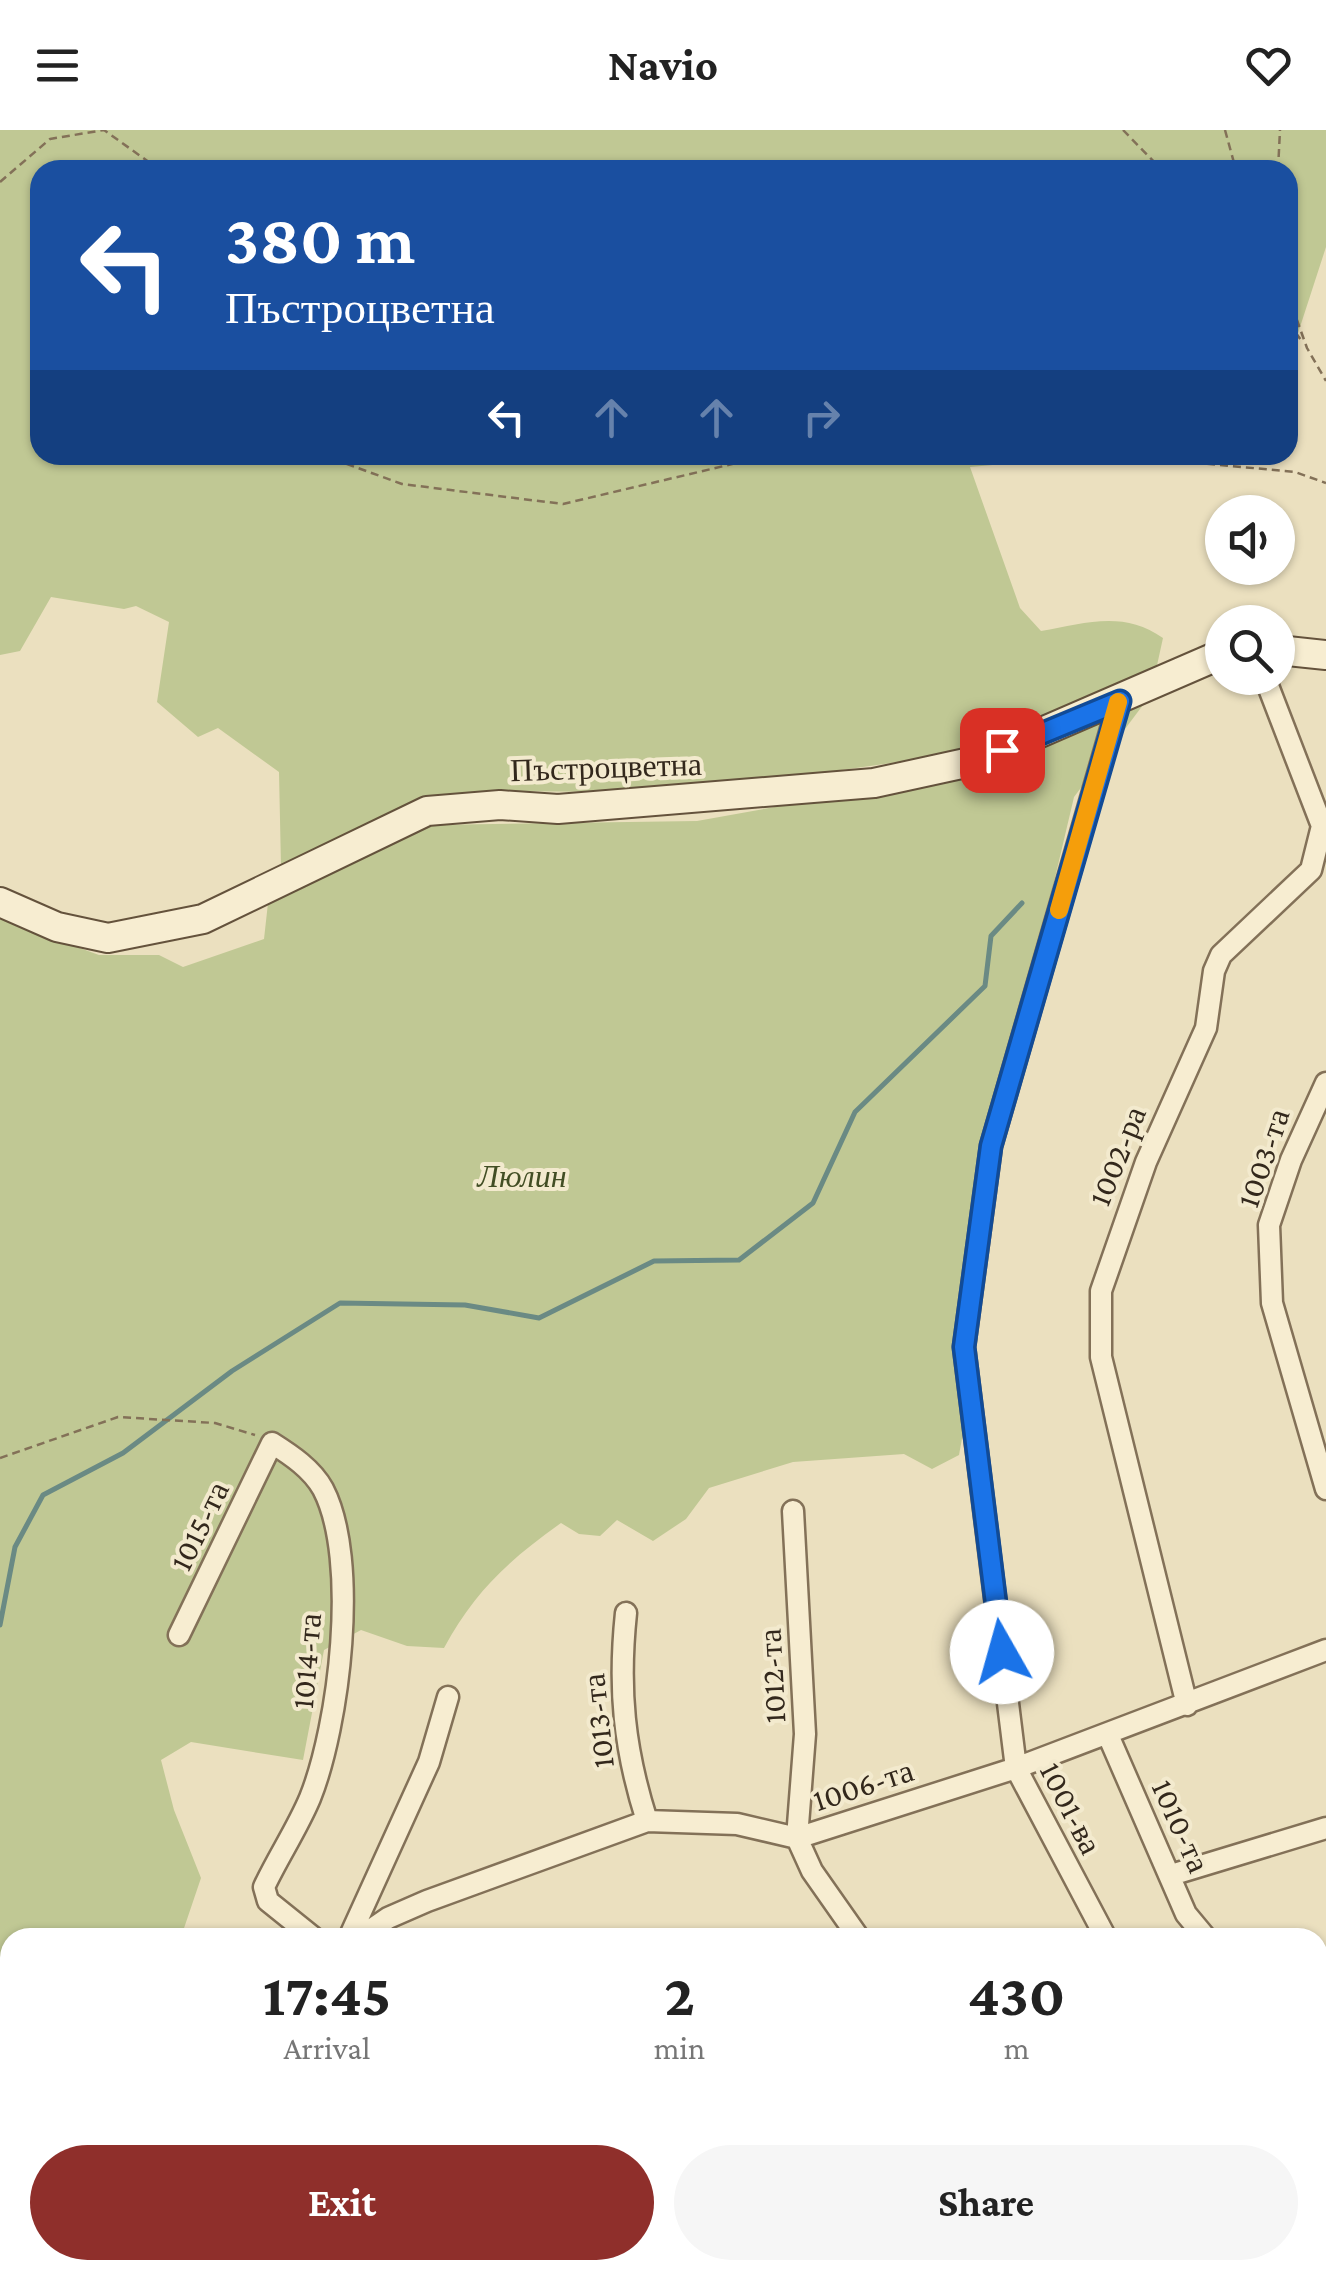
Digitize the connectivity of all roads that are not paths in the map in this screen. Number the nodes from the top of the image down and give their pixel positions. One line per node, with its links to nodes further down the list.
1 (1295, 652): 2 (street)
2 (1326, 655)
3 (1205, 662): 5 (street, Пъстроцветна)
4 (1271, 695): 15 (street, 1002-ра)
5 (1120, 701): 6 (street, Пъстроцветна); 17 (street, 1001-ва)
6 (0, 902)
7 (1326, 1083): 9 (street, 1003-та)
8 (272, 1443): 12 (street, 1015-та); 22 (street, 1014-та)
9 (1326, 1490)
10 (793, 1511): 20 (street, 1012-та)
11 (626, 1613): 18 (street, 1013-та)
12 (179, 1635)
13 (1326, 1650): 15 (street, 1006-та)
14 (448, 1698): 23 (street)
15 (1187, 1705): 16 (street, 1006-та)
16 (1108, 1735): 17 (street, 1006-та); 21 (street, 1010-та)
17 (1016, 1768): 20 (street, 1006-та); 26 (street, 1001-ва)
18 (647, 1822): 20 (street, 1006-та); 24 (street, 1006-та)
19 (1326, 1828): 21 (street)
20 (797, 1838): 25 (street)
21 (1170, 1875): 27 (street, 1010-та)
22 (302, 1928)
23 (354, 1928)
24 (372, 1928)
25 (852, 1928)
26 (1101, 1928)
27 (1198, 1928)

